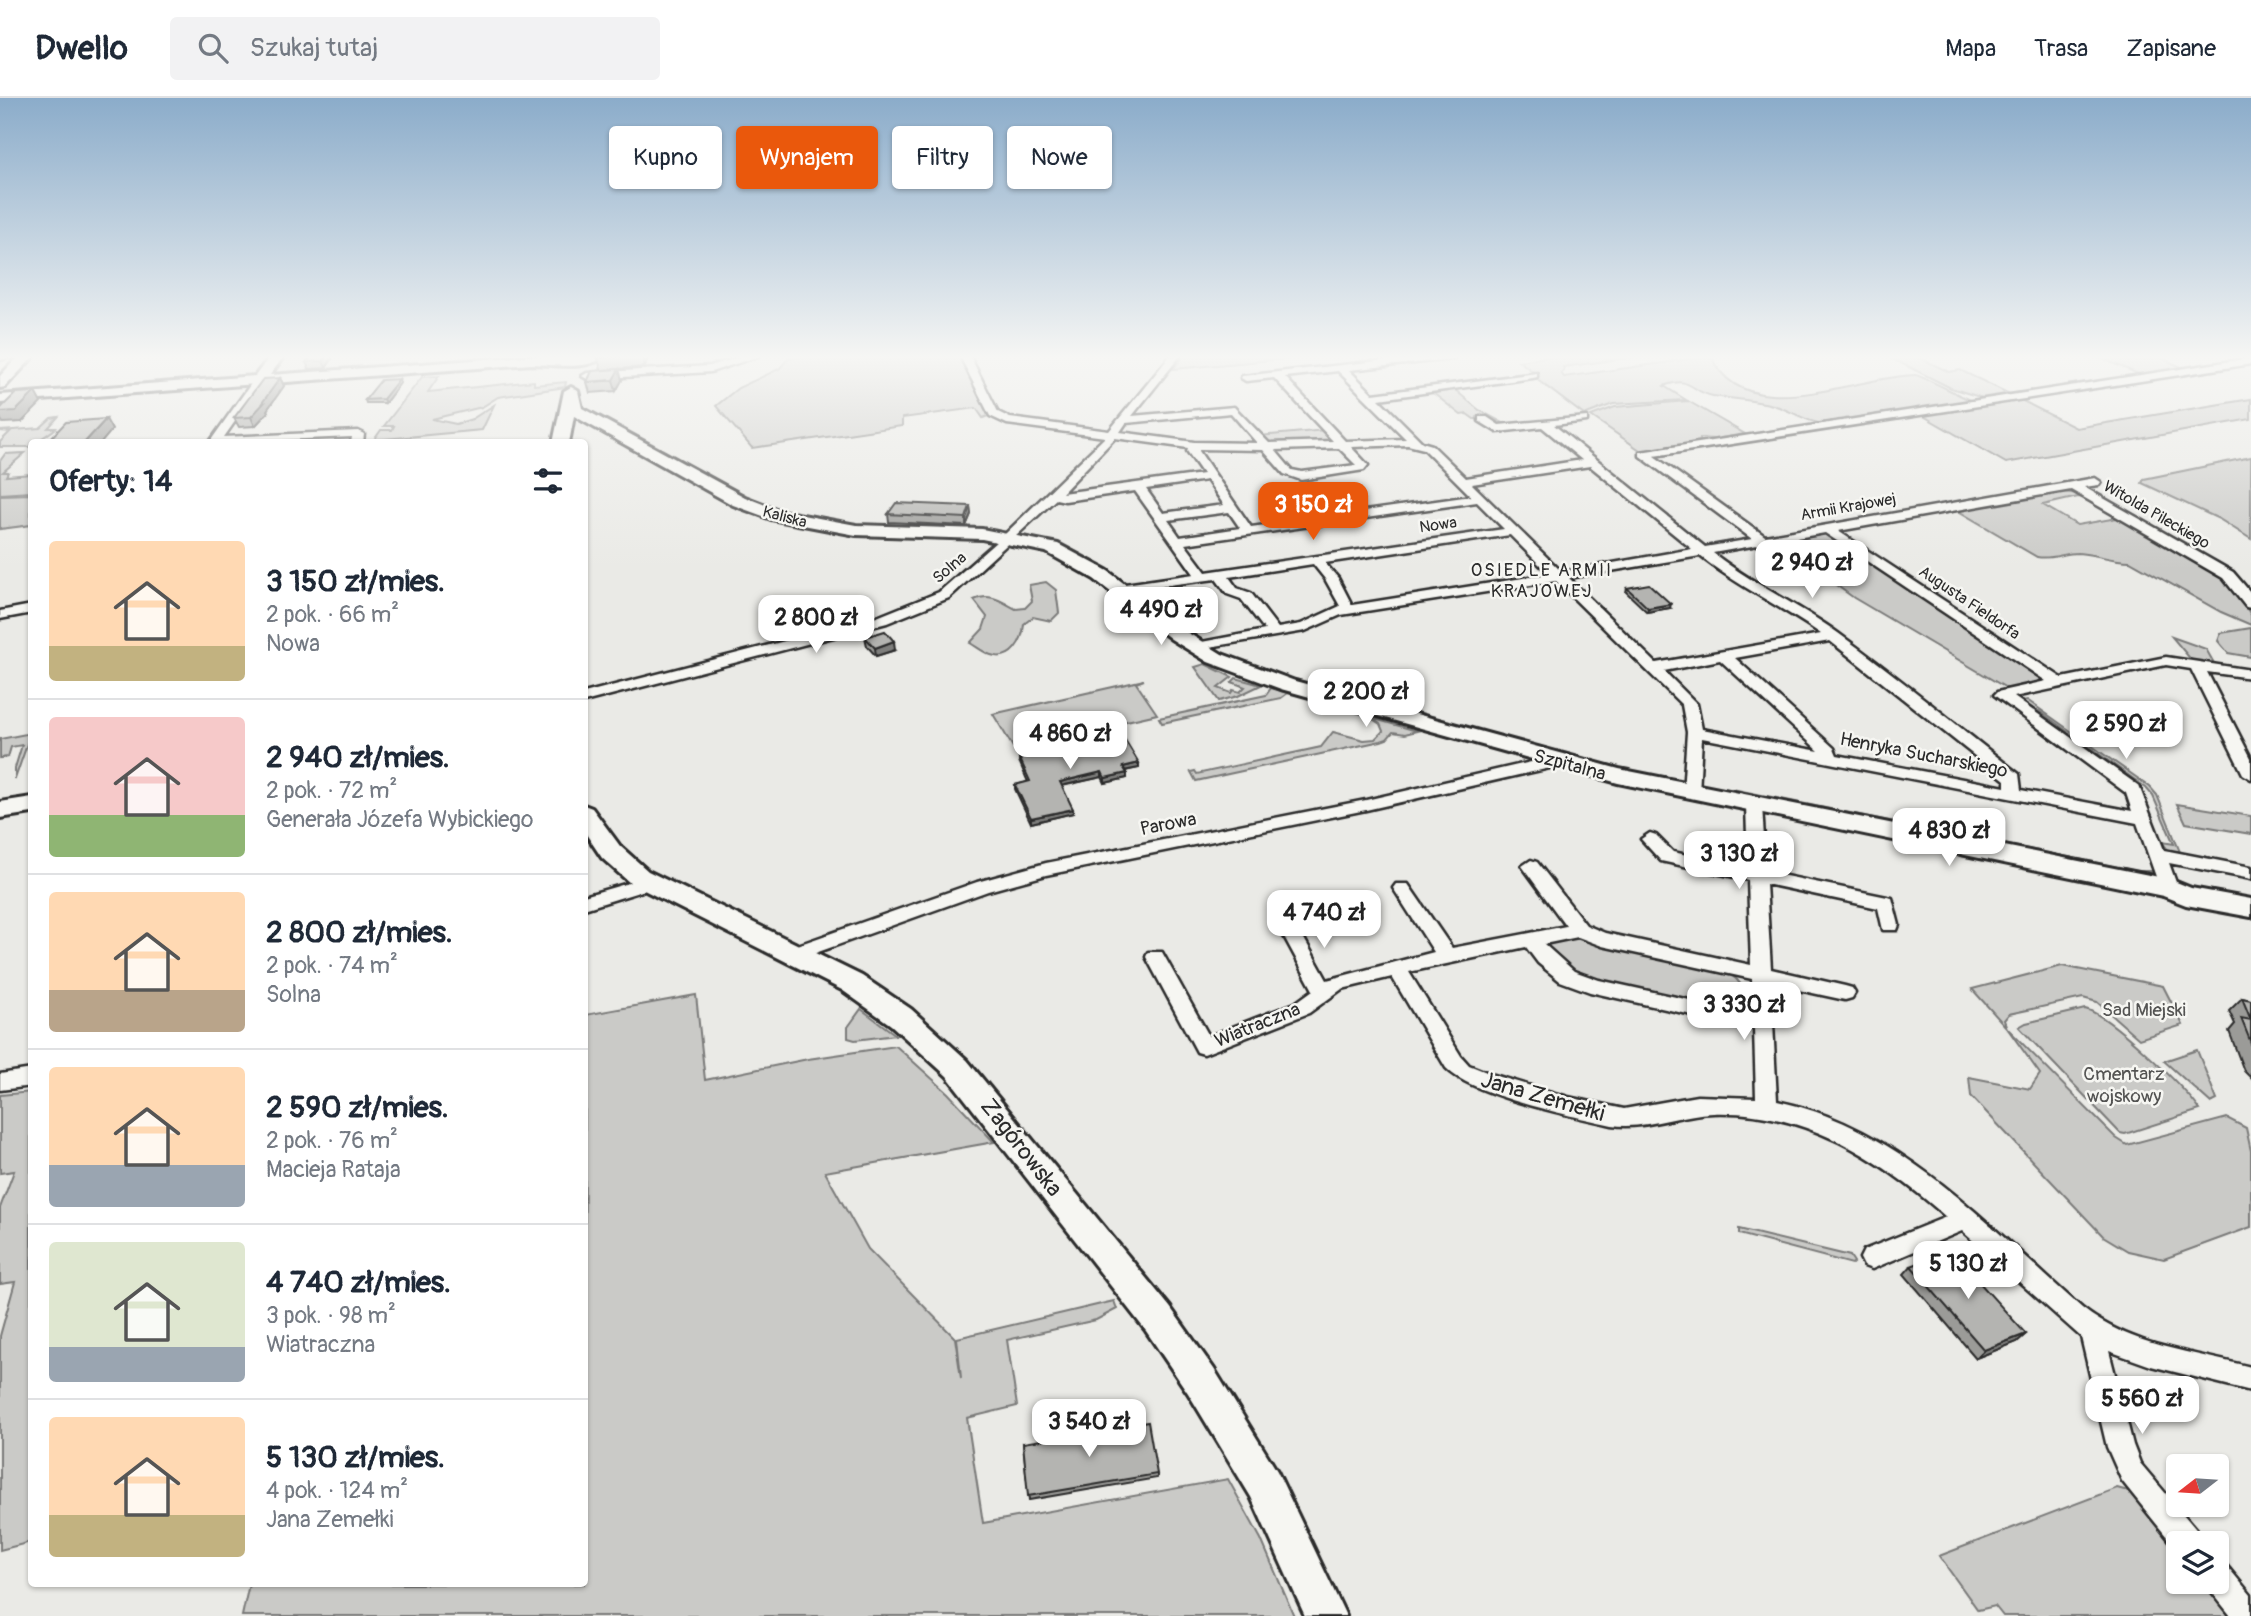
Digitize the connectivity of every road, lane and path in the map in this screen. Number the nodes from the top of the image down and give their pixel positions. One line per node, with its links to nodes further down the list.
1 (607, 427): 31 (street, Kaliska)
2 (1054, 427): 11 (street)
3 (1119, 427): 11 (street, Solna)
4 (1248, 427): 17 (street)
5 (1326, 427): 15 (street)
6 (1400, 427): 14 (street)
7 (1494, 427): 8 (street)
8 (1514, 427)
9 (1549, 427): 18 (street)
10 (1821, 427): 32 (street)
11 (1112, 436): 16 (street); 24 (street, Solna)
12 (265, 439): 13 (street)
13 (358, 439)
14 (1416, 443): 15 (street); 20 (street)
15 (1342, 444): 17 (street); 17 (street)
16 (1194, 445): 17 (street); 19 (street)
17 (1264, 447)
18 (1591, 462): 20 (street); 34 (street)
19 (1212, 477): 23 (street); 26 (street)
20 (1463, 482): 25 (street)
21 (2095, 482): 22 (street, Armii Krajowej)
22 (2073, 485): 28 (street, Armii Krajowej); 40 (street, Witolda Pileckiego)
23 (1139, 487): 24 (street); 27 (street)
24 (1054, 495): 31 (street, Solna)
25 (1480, 498): 29 (street); 30 (street)
26 (1231, 508): 27 (street); 29 (street)
27 (1160, 517): 33 (street)
28 (1826, 528): 32 (street, Armii Krajowej); 51 (street, Augusta Fieldorfa)
29 (1247, 530): 33 (street)
30 (1514, 531): 35 (street, Nowa); 38 (street)
31 (1009, 537): 39 (street, Szpitalna); 52 (street, Solna)
32 (1762, 540): 34 (street, Armii Krajowej)
33 (1177, 541): 37 (street)
34 (1703, 552): 38 (street, Armii Krajowej); 45 (street)
35 (1315, 559): 36 (street, Nowa); 41 (street)
36 (1219, 573): 37 (street, Nowa); 44 (street)
37 (1201, 575): 39 (street, Nowa)
38 (1560, 576): 41 (street, Armii Krajowej); 49 (street)
39 (1118, 589): 46 (street, Szpitalna)
40 (2251, 604)
41 (1348, 609): 44 (street, Armii Krajowej)
42 (28, 610): 43 (street)
43 (0, 615)
44 (1275, 633): 46 (street, Armii Krajowej)
45 (1833, 636): 47 (street); 58 (street)
46 (1196, 647): 55 (street, Szpitalna)
47 (1724, 656): 49 (street); 54 (street)
48 (2197, 666): 50 (street); 51 (street); 56 (street)
49 (1654, 668): 53 (street)
50 (2251, 674)
51 (2059, 683): 63 (street)
52 (588, 697)
53 (1695, 732): 54 (street, Henryka Sucharskiego); 57 (street)
54 (1830, 757): 58 (street, Henryka Sucharskiego)
55 (1557, 761): 57 (street, Szpitalna); 79 (street, Parowa)
56 (2249, 766)
57 (1691, 793): 59 (street, Szpitalna)
58 (2012, 793): 63 (street, Henryka Sucharskiego)
59 (1754, 805): 68 (street); 71 (street, Szpitalna)
60 (28, 806): 61 (street)
61 (0, 810)
62 (588, 819): 69 (street, Zagórowska)
63 (2144, 819): 65 (street)
64 (1650, 839): 68 (street)
65 (2158, 855): 67 (street); 71 (street)
66 (1531, 866): 77 (street)
67 (2251, 873)
68 (1757, 877): 75 (street); 83 (street)
69 (649, 883): 73 (street); 79 (street, Zagórowska)
70 (1402, 888): 80 (street)
71 (2169, 888): 72 (street, Szpitalna); 74 (street, Szpitalna)
72 (2251, 898)
73 (588, 902)
74 (2251, 908)
75 (1890, 925)
76 (1289, 929): 84 (street, Wiatraczna)
77 (1579, 930): 78 (street, Wiatraczna); 83 (street)
78 (1531, 940): 80 (street, Wiatraczna); 86 (street)
79 (796, 953): 96 (street, Zagórowska)
80 (1447, 956): 82 (street, Wiatraczna)
81 (1156, 957): 84 (street, Wiatraczna)
82 (1397, 968): 84 (street, Wiatraczna); 89 (street, Jana Zemełki)
83 (1762, 974): 85 (street); 86 (street)
84 (1323, 991)
85 (1845, 993)
86 (1764, 1024): 89 (street)
87 (28, 1078): 88 (street)
88 (0, 1082)
89 (1767, 1109): 90 (street, Jana Zemełki)
90 (1966, 1219): 91 (street); 92 (street, Jana Zemełki)
91 (1872, 1258)
92 (2092, 1330): 93 (street, Jana Zemełki); 94 (street)
93 (2251, 1379)
94 (2179, 1531)
95 (2229, 1591): 97 (street)
96 (1326, 1616)
97 (2250, 1616)

